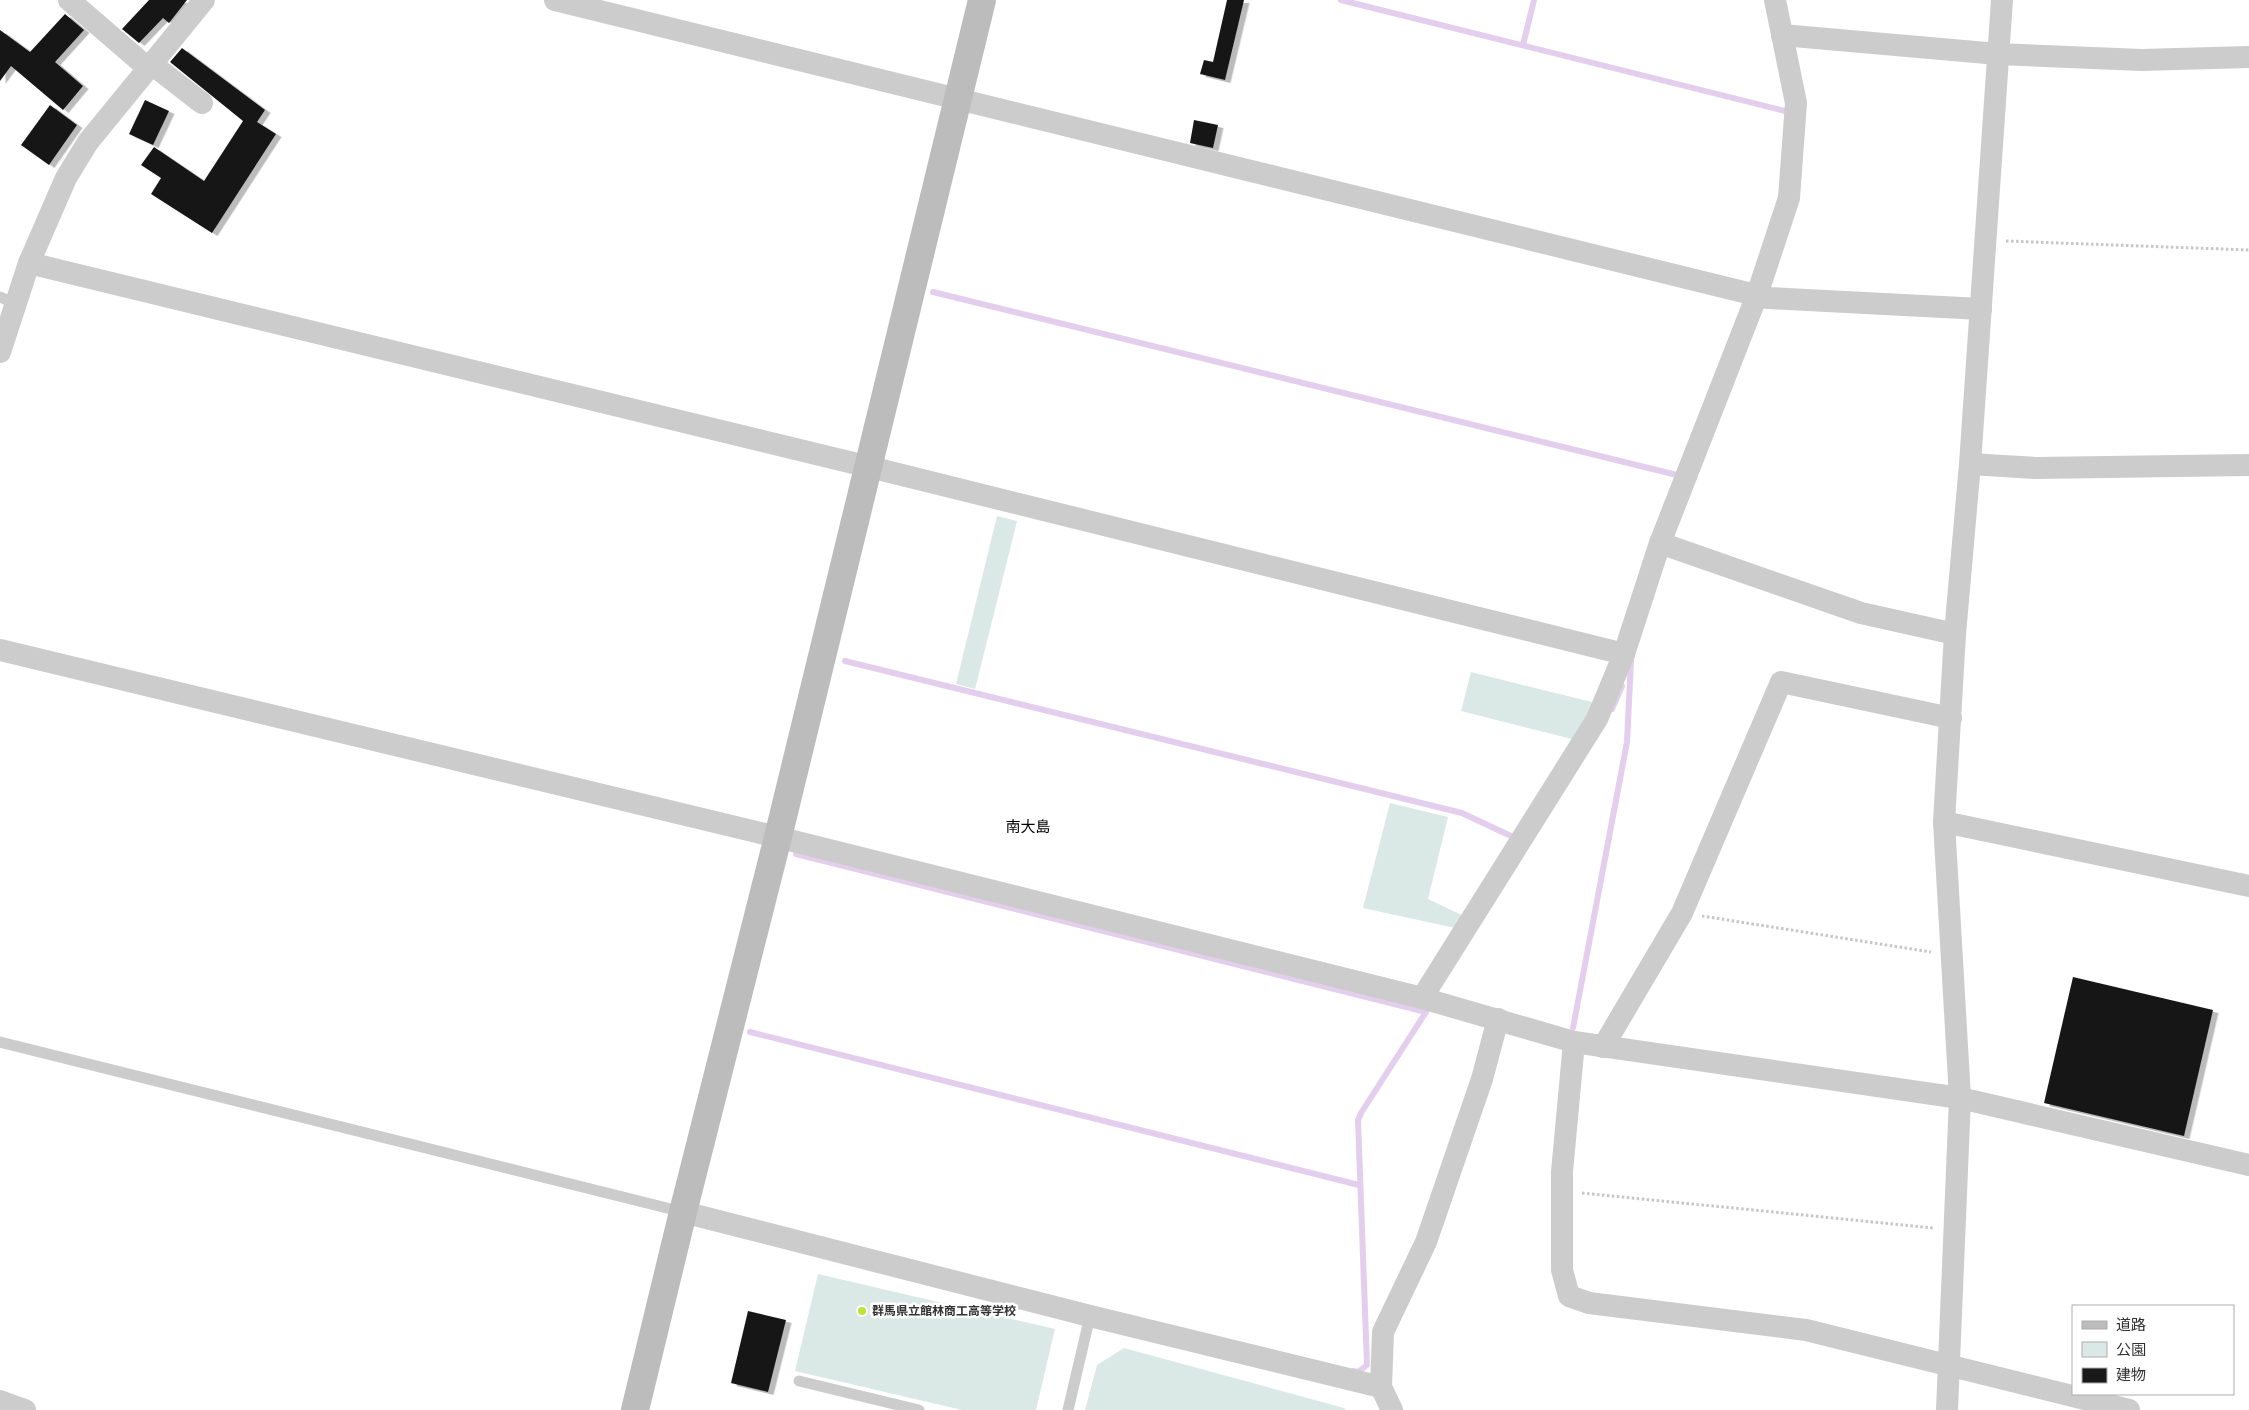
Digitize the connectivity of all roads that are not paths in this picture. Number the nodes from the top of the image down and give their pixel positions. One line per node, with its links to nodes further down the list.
1 (69, 0): 10 (street)
2 (204, 0): 10 (street)
3 (555, 0): 11 (street)
4 (982, 0): 11 (street)
5 (1775, 0): 7 (street)
6 (2002, 0): 8 (street)
7 (1782, 35): 8 (street); 14 (street)
8 (1998, 54): 9 (street); 16 (street)
9 (2249, 57)
10 (151, 67): 12 (street); 13 (street)
11 (958, 99): 14 (street); 20 (street)
12 (202, 103)
13 (29, 263): 15 (street); 20 (street)
14 (1757, 295): 16 (street); 21 (street)
15 (8, 301): 17 (street)
16 (1981, 309): 18 (street)
17 (0, 352)
18 (1970, 464): 19 (street); 22 (street)
19 (2249, 465)
20 (867, 468): 24 (street); 27 (street)
21 (1660, 543): 22 (street); 24 (street)
22 (1955, 634): 25 (street)
23 (0, 650): 27 (street)
24 (1624, 654): 29 (street)
25 (1951, 718): 26 (street); 33 (street)
26 (1944, 822): 28 (street); 34 (street)
27 (778, 837): 29 (street); 36 (street)
28 (2249, 886)
29 (1422, 998): 30 (street)
30 (1498, 1018): 32 (street); 40 (street)
31 (0, 1042): 36 (lane)
32 (1574, 1042): 33 (street); 38 (street)
33 (1603, 1047): 34 (street)
34 (1960, 1098): 35 (street); 38 (street)
35 (2249, 1165)
36 (682, 1212): 37 (street); 43 (street)
37 (1090, 1316): 40 (street); 45 (lane)
38 (1950, 1366): 47 (street); 48 (street)
39 (799, 1381): 44 (lane)
40 (1381, 1387): 46 (street)
41 (0, 1401): 42 (street)
42 (25, 1410)
43 (635, 1410)
44 (919, 1410)
45 (1068, 1410)
46 (1392, 1410)
47 (1947, 1410)
48 (2129, 1410)

